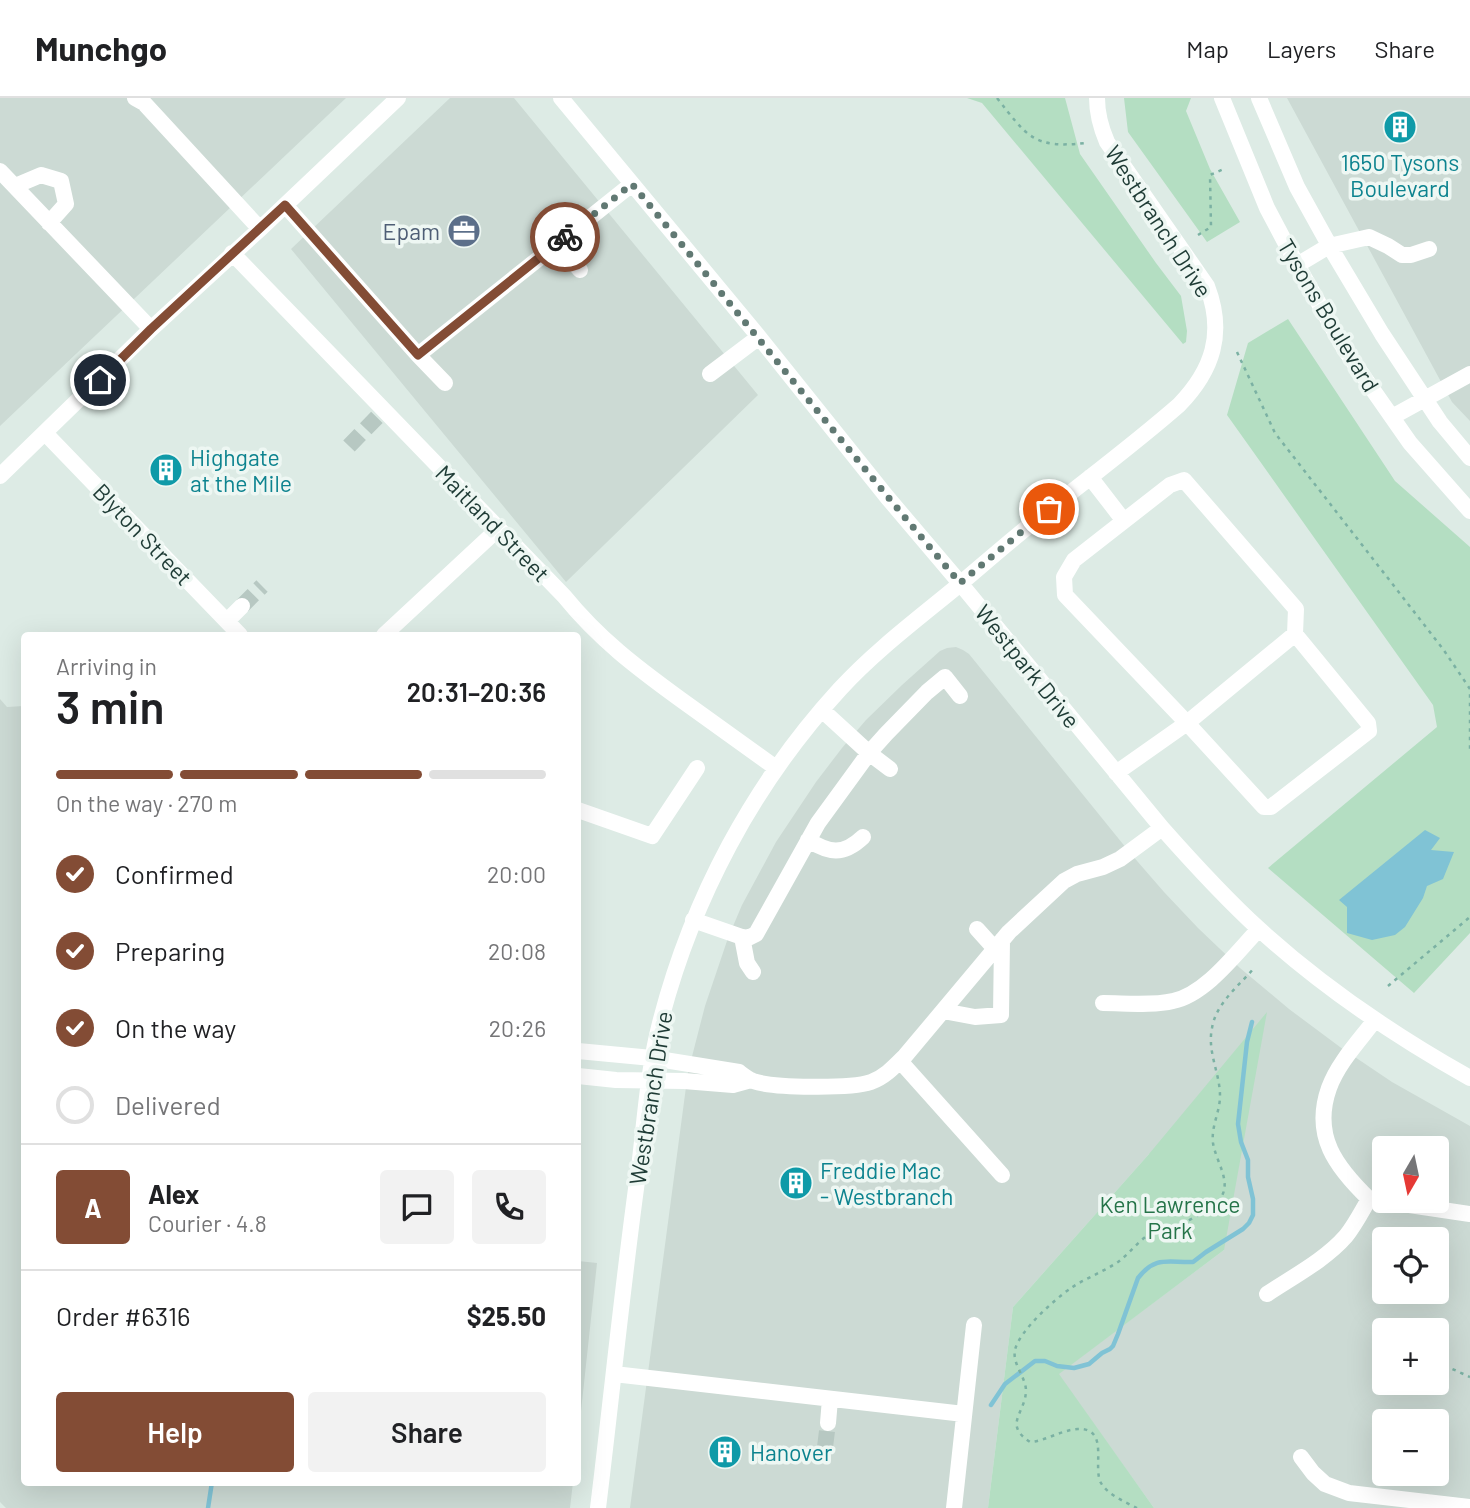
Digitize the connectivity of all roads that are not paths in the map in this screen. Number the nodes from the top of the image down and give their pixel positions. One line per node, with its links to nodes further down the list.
1 (398, 98): 10 (street)
2 (561, 98): 8 (street, Westpark Drive)
3 (1097, 98): 30 (street, Westbranch Drive)
4 (1222, 98): 17 (street, Tysons Boulevard)
5 (1259, 98): 14 (street, Tysons Boulevard)
6 (140, 100): 12 (street)
7 (0, 171): 9 (street)
8 (632, 184): 13 (street); 20 (street, Westpark Drive)
9 (15, 186): 11 (street); 11 (street)
10 (285, 205): 12 (street); 21 (street)
11 (49, 223): 19 (street)
12 (260, 229): 16 (street)
13 (557, 244): 18 (street); 21 (street)
14 (1329, 246): 15 (street); 17 (street); 25 (street, Tysons Boulevard)
15 (1429, 249)
16 (232, 253): 19 (street); 33 (street, Maitland Street)
17 (1297, 265): 26 (street, Tysons Boulevard)
18 (580, 270)
19 (151, 329): 27 (street)
20 (759, 337): 22 (street); 34 (street, Westpark Drive)
21 (418, 355): 24 (street)
22 (710, 374)
23 (1470, 374): 25 (street)
24 (445, 383)
25 (1424, 398): 26 (street); 28 (street, Tysons Boulevard)
26 (1392, 417): 31 (street, Tysons Boulevard)
27 (45, 433): 29 (street); 36 (street, Blyton Street)
28 (1470, 458)
29 (0, 476)
30 (1090, 477): 32 (street); 34 (street, Westbranch Drive)
31 (1470, 511)
32 (1124, 522): 39 (street); 42 (street)
33 (498, 529): 38 (street); 45 (street, Maitland Street)
34 (960, 583): 41 (street, Westbranch Drive); 47 (street, Westpark Drive)
35 (242, 606): 36 (street)
36 (227, 621): 37 (street, Blyton Street)
37 (237, 632)
38 (387, 632)
39 (1295, 635): 42 (street); 42 (street)
40 (960, 696): 43 (street)
41 (822, 710): 43 (street); 45 (street, Westbranch Drive)
42 (1188, 723): 47 (street)
43 (869, 753): 46 (street); 51 (street)
44 (697, 768): 48 (street)
45 (776, 768): 52 (street, Westbranch Drive)
46 (890, 769)
47 (1116, 773): 49 (street, Westpark Drive)
48 (581, 811)
49 (1162, 828): 54 (street, Westpark Drive); 56 (street)
50 (863, 838): 51 (street)
51 (808, 839): 55 (street)
52 (693, 920): 55 (street); 62 (street, Westbranch Drive)
53 (977, 929): 56 (street)
54 (1259, 929): 58 (street); 60 (street, Westpark Drive)
55 (742, 937): 57 (street)
56 (998, 945): 59 (street); 59 (street)
57 (753, 972)
58 (1103, 1003)
59 (943, 1011): 63 (street)
60 (1375, 1020): 65 (street, Westpark Drive); 69 (street)
61 (581, 1051): 62 (street)
62 (652, 1058): 66 (street, Westbranch Drive); 67 (street)
63 (900, 1061): 67 (street); 68 (street)
64 (581, 1076): 66 (street)
65 (1470, 1078)
66 (650, 1080): 67 (street); 73 (street, Westbranch Drive)
67 (751, 1080)
68 (1002, 1175)
69 (1369, 1199): 70 (street); 71 (street)
70 (1470, 1214)
71 (1268, 1294)
72 (974, 1325): 75 (street)
73 (614, 1374): 74 (street); 79 (street, Westbranch Drive)
74 (830, 1399): 75 (street); 76 (street)
75 (964, 1414): 80 (street)
76 (828, 1423)
77 (1301, 1457): 78 (street)
78 (1470, 1507)
79 (598, 1508)
80 (954, 1508)

